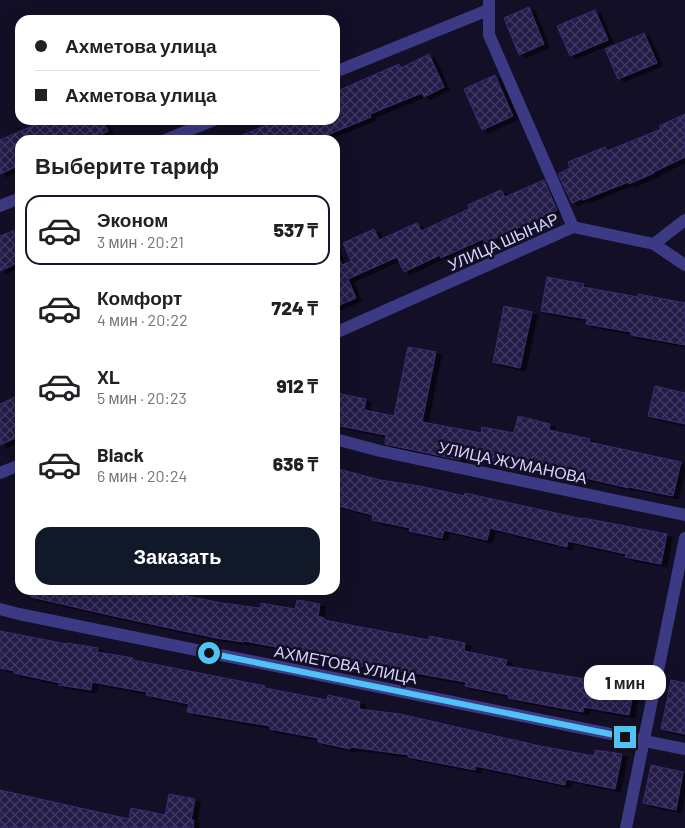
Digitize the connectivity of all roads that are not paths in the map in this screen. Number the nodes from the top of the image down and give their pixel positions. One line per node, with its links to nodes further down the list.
1 (488, 5): 2 (street); 8 (street)
2 (340, 70)
3 (202, 125): 4 (street)
4 (177, 135)
5 (15, 200): 6 (street)
6 (0, 206)
7 (685, 220): 9 (street)
8 (573, 227): 9 (street, УЛИЦА ШЫНАР); 11 (street, УЛИЦА ШЫНАР)
9 (654, 244): 10 (street)
10 (685, 265)
11 (340, 331)
12 (340, 440): 15 (street, УЛИЦА ЖУМАНОВА)
13 (15, 467): 14 (street)
14 (0, 473)
15 (685, 515)
16 (685, 538): 18 (street)
17 (0, 609): 18 (street, АХМЕТОВА УЛИЦА)
18 (644, 741): 19 (street, АХМЕТОВА УЛИЦА); 20 (street)
19 (685, 749)
20 (626, 828)

